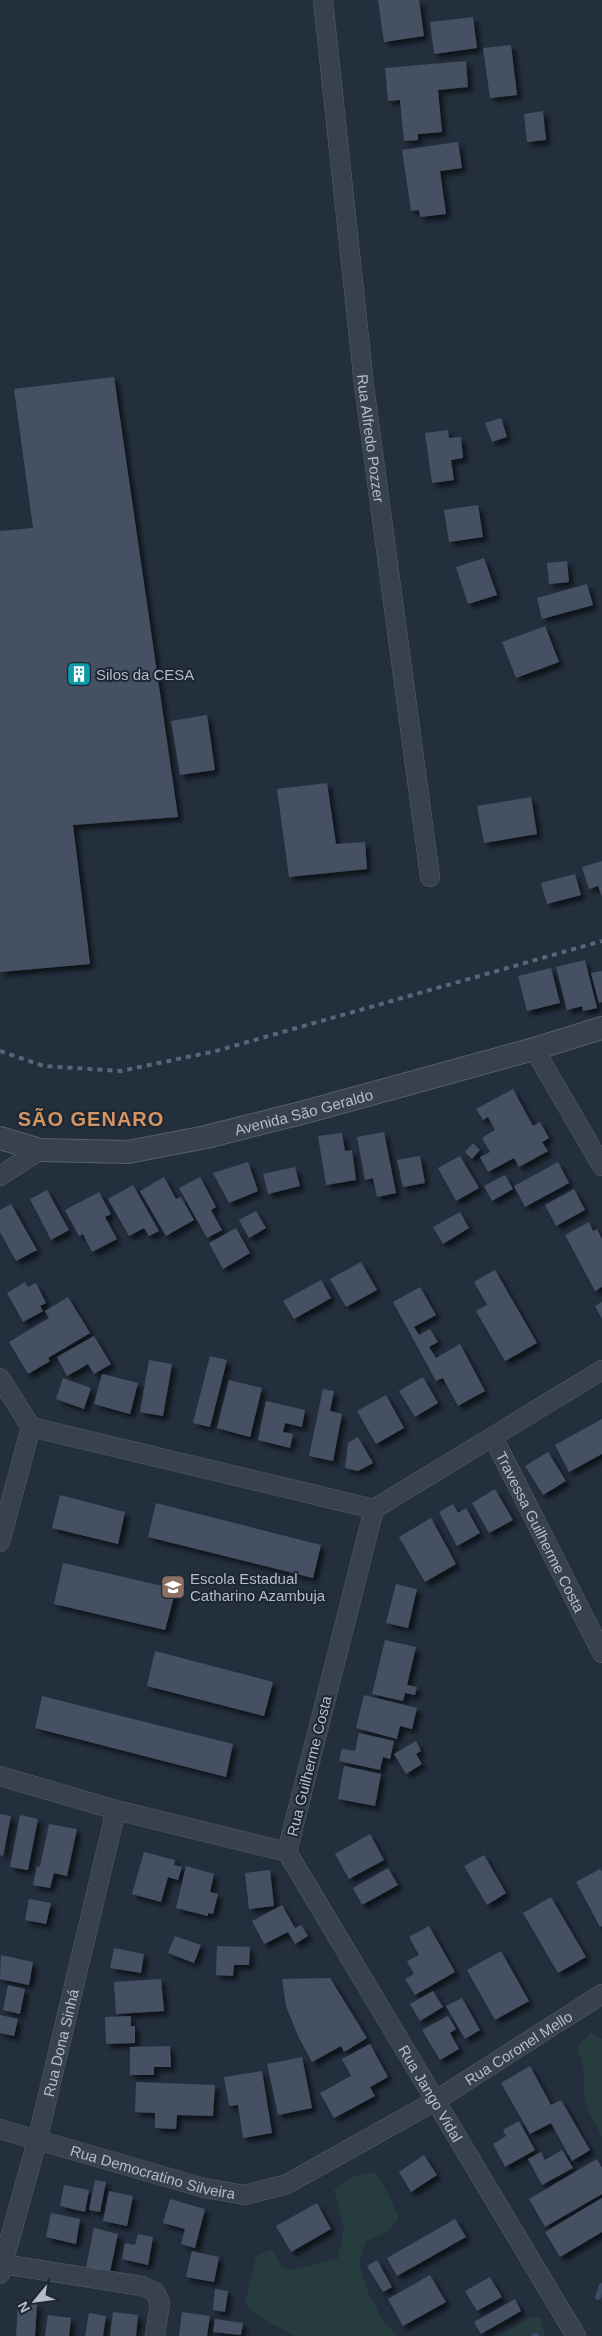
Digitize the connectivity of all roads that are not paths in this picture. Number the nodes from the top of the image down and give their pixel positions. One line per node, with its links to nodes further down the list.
1 (323, 0): 2 (street, Rua Alfredo Pozzer)
2 (430, 877)
3 (602, 1028): 4 (street, Avenida São Geraldo)
4 (534, 1049): 6 (street, Avenida São Geraldo); 7 (street)
5 (0, 1138): 6 (street, Avenida São Geraldo)
6 (40, 1150): 8 (street)
7 (602, 1166)
8 (0, 1176)
9 (602, 1370): 12 (street)
10 (0, 1378): 11 (street)
11 (31, 1427): 13 (street); 14 (street)
12 (493, 1437): 13 (street); 15 (street, Travessa Guilherme Costa)
13 (374, 1509): 18 (street, Rua Guilherme Costa)
14 (0, 1542)
15 (602, 1653)
16 (0, 1776): 17 (street, Rua Guilherme Costa)
17 (116, 1810): 18 (street, Rua Guilherme Costa); 22 (street, Rua Dona Sinhá)
18 (287, 1852): 20 (street, Rua Jango Vidal)
19 (602, 1994): 20 (street, Rua Coronel Mello)
20 (435, 2101): 22 (street, Rua Democratino Silveira); 25 (street, Rua Jango Vidal)
21 (0, 2129): 22 (street, Rua Democratino Silveira)
22 (37, 2141): 23 (street, Rua Dona Sinhá)
23 (1, 2269): 24 (street)
24 (155, 2336)
25 (576, 2336)

